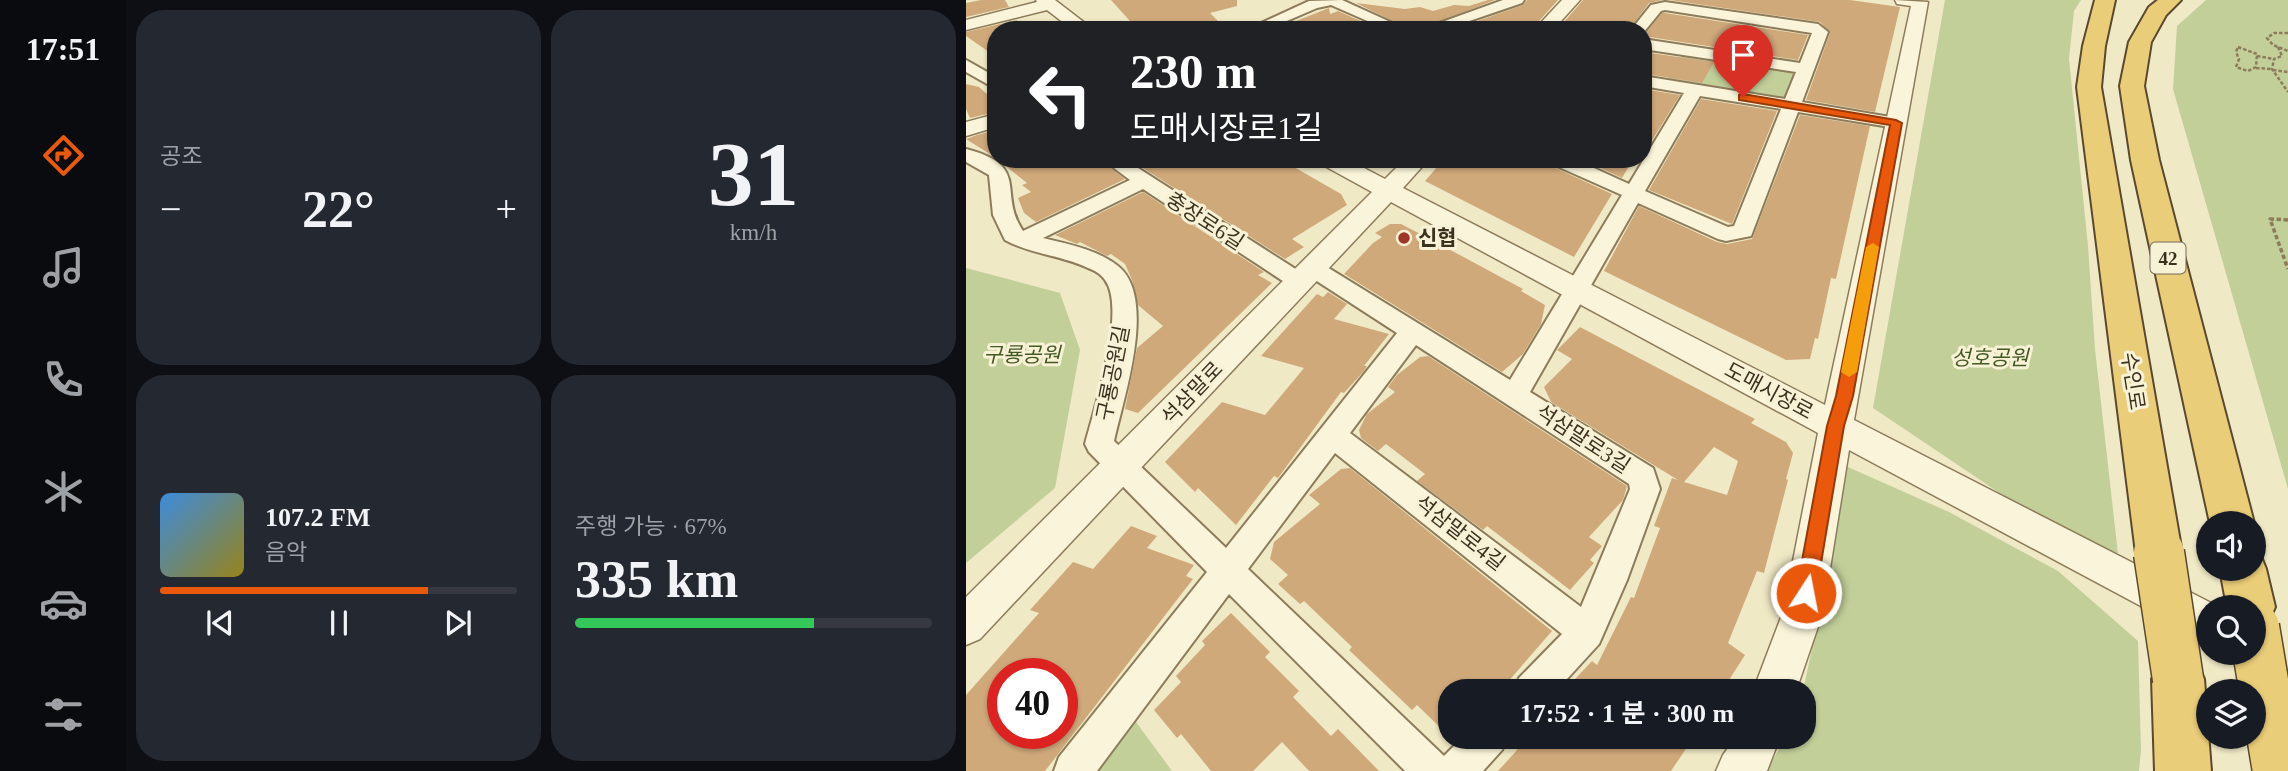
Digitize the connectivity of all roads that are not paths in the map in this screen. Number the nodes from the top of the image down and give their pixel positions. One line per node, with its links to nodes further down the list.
1 (1517, 0): 14 (street)
2 (1572, 0): 15 (street)
3 (1747, 0): 10 (street)
4 (2105, 0): 19 (highway)
5 (2125, 0): 19 (highway, 수인로)
6 (2172, 0): 51 (highway, 42)
7 (1326, 1): 12 (street); 13 (street)
8 (1915, 1): 29 (street)
9 (1046, 3): 11 (street); 17 (street)
10 (1737, 17): 16 (street); 21 (street)
11 (1072, 21)
12 (1276, 21)
13 (1380, 21)
14 (1454, 21)
15 (1552, 21)
16 (1645, 21)
17 (966, 25)
18 (1652, 45): 21 (street)
19 (2094, 46): 67 (highway, 수인로, bridge)
20 (966, 65): 22 (street)
21 (1807, 69): 27 (street)
22 (987, 78)
23 (987, 81): 25 (street)
24 (1652, 82): 26 (street)
25 (966, 83)
26 (1695, 89): 27 (street); 32 (street)
27 (1792, 105): 29 (street); 42 (street)
28 (987, 123): 30 (street)
29 (1896, 123): 48 (street)
30 (966, 129)
31 (966, 155): 33 (street)
32 (1652, 164)
33 (987, 165)
34 (993, 168): 43 (street)
35 (1124, 168): 40 (street, 충장로6길)
36 (1346, 168): 41 (street, 도매시장로)
37 (1409, 168): 41 (street, 석삼말로)
38 (1577, 168): 42 (street)
39 (1650, 168): 42 (street)
40 (1144, 181): 43 (street); 44 (street, 충장로6길)
41 (1388, 190): 44 (street, 석삼말로); 45 (street, 도매시장로)
42 (1635, 194): 45 (street)
43 (1022, 240): 50 (street, 구룡공원길)
44 (1307, 275): 46 (street, 석삼말로3길); 50 (street, 석삼말로)
45 (1577, 289): 47 (street); 48 (street, 도매시장로)
46 (1412, 332): 47 (street, 석삼말로3길); 49 (street)
47 (1516, 395): 55 (street, 석삼말로3길)
48 (1836, 426): 53 (street, 도매시장로); 60 (street)
49 (1332, 435): 52 (street); 55 (street, 석삼말로4길)
50 (1122, 466): 52 (street); 54 (street, 석삼말로)
51 (2229, 511)
52 (1228, 570): 63 (street); 64 (street)
53 (2196, 617)
54 (966, 625)
55 (1587, 632): 59 (street, 석삼말로3길)
56 (2266, 653): 58 (street)
57 (2260, 665): 68 (highway, bridge)
58 (2288, 665)
59 (1543, 679)
60 (1778, 679)
61 (1478, 749): 65 (street)
62 (1754, 749): 66 (street)
63 (1073, 771)
64 (1432, 771)
65 (1457, 771)
66 (1739, 771)
67 (2183, 771)
68 (2278, 771)

